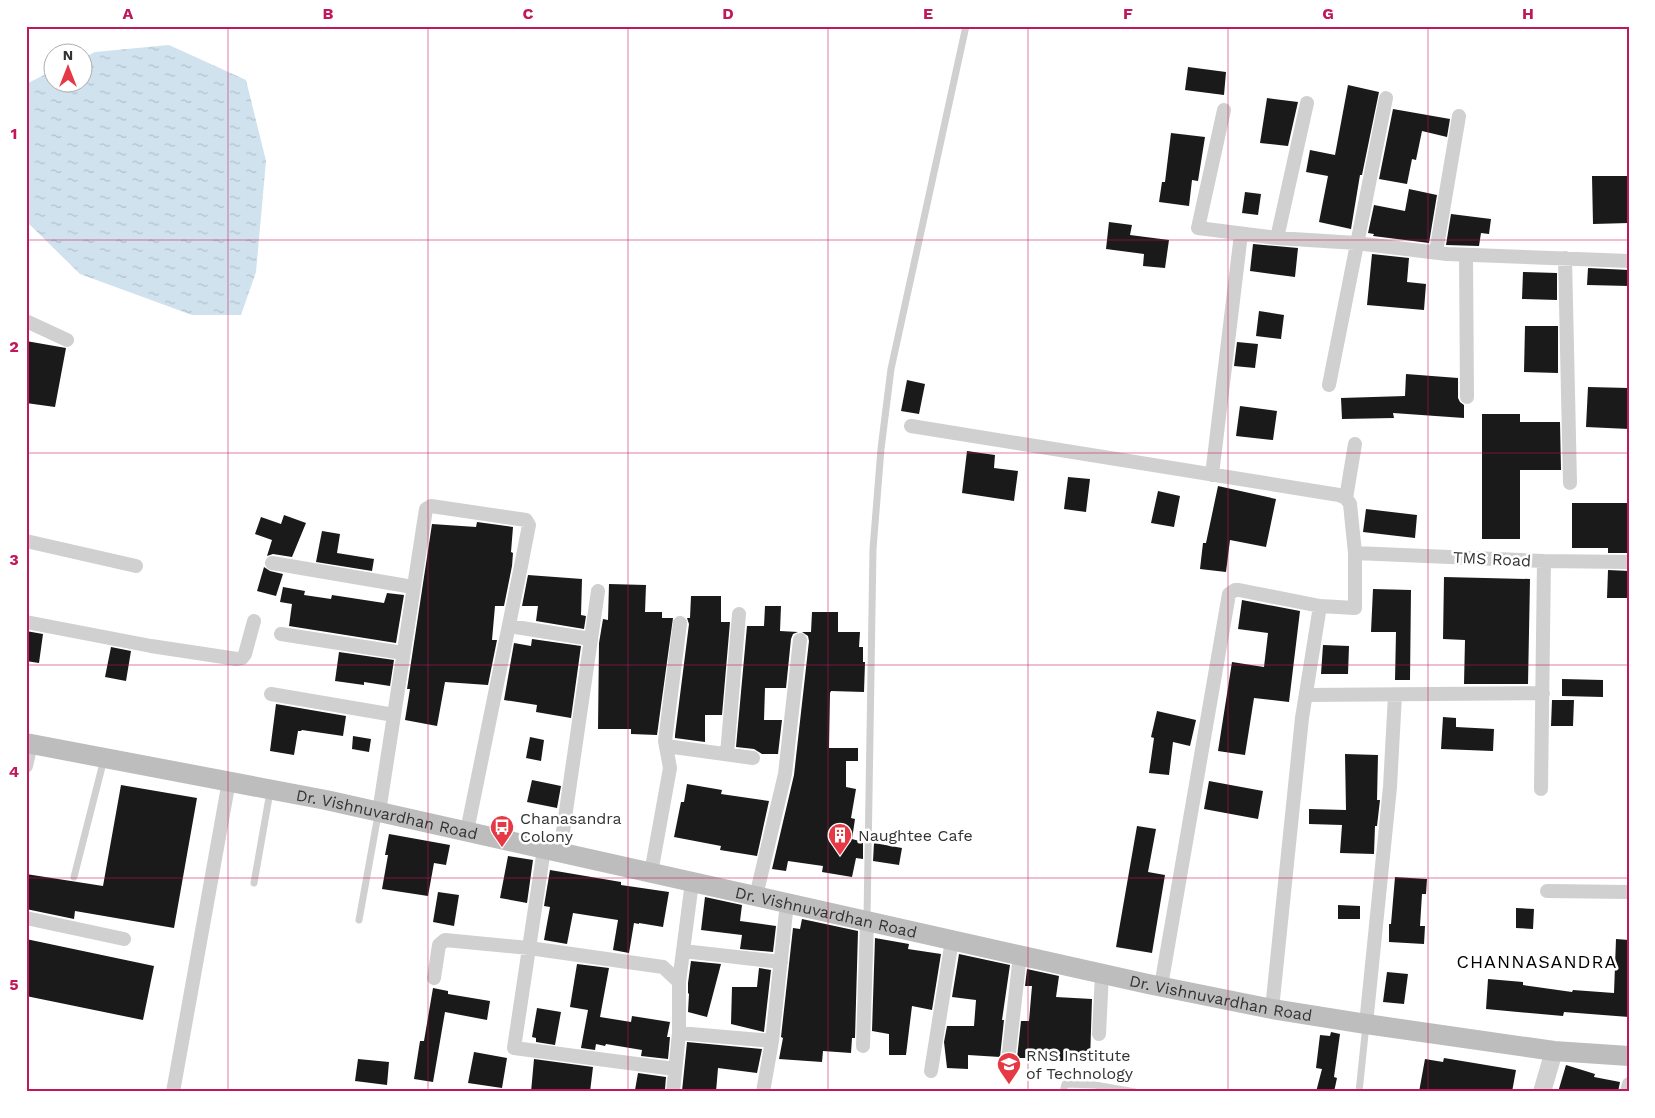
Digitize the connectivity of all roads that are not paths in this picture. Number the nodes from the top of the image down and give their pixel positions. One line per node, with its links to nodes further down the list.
1 (966, 26): 67 (lane)
2 (1386, 98): 8 (street)
3 (1307, 103): 7 (street)
4 (1224, 110): 6 (street)
5 (1459, 116): 9 (street)
6 (1241, 234): 7 (street); 19 (street)
7 (1277, 238): 8 (street)
8 (1356, 243): 9 (street); 15 (street)
9 (1436, 252): 10 (street)
10 (1466, 255): 11 (street); 16 (street)
11 (1565, 258): 12 (street); 20 (street)
12 (1629, 261)
13 (26, 321): 14 (street)
14 (66, 340)
15 (1329, 385)
16 (1467, 397)
17 (911, 426): 19 (street)
18 (1355, 444): 21 (street)
19 (1212, 475): 21 (street)
20 (1570, 483)
21 (1346, 498): 23 (street)
22 (26, 541): 27 (street)
23 (1355, 553): 24 (street, TMS Road); 30 (street)
24 (1544, 561): 25 (street, TMS Road); 40 (street)
25 (1629, 562)
26 (272, 563): 28 (street)
27 (136, 566)
28 (414, 587): 35 (street); 39 (street)
29 (598, 591): 37 (street)
30 (1320, 606): 42 (street); 77 (street)
31 (739, 614): 47 (street)
32 (254, 621): 33 (street)
33 (26, 622)
34 (680, 623): 46 (street)
35 (509, 626): 37 (street); 55 (street)
36 (280, 634): 39 (street)
37 (591, 639): 56 (street)
38 (800, 640): 63 (street)
39 (403, 653): 44 (street)
40 (1542, 693): 43 (street); 53 (street)
41 (271, 694): 44 (street)
42 (1306, 695): 43 (street); 78 (street)
43 (1395, 695): 79 (street)
44 (394, 715): 54 (street)
45 (28, 744): 48 (main road, Dr. Vishnuvardhan Road); 50 (street)
46 (666, 746): 47 (street); 57 (street)
47 (727, 754): 49 (street)
48 (104, 758): 51 (main road, Dr. Vishnuvardhan Road); 58 (lane)
49 (753, 758)
50 (26, 766)
51 (229, 781): 52 (main road, Dr. Vishnuvardhan Road); 90 (street)
52 (271, 789): 54 (main road, Dr. Vishnuvardhan Road); 60 (lane)
53 (1541, 789)
54 (379, 812): 55 (main road, Dr. Vishnuvardhan Road); 66 (lane)
55 (467, 831): 56 (main road, Dr. Vishnuvardhan Road)
56 (552, 850): 57 (main road, Dr. Vishnuvardhan Road); 70 (street)
57 (651, 873): 59 (main road, Dr. Vishnuvardhan Road)
58 (74, 877)
59 (692, 882): 63 (main road, Dr. Vishnuvardhan Road); 71 (street)
60 (254, 883)
61 (1547, 891): 62 (street)
62 (1629, 892)
63 (756, 896): 64 (main road, Dr. Vishnuvardhan Road)
64 (787, 904): 67 (main road, Dr. Vishnuvardhan Road); 73 (street)
65 (26, 918): 68 (street)
66 (359, 920)
67 (867, 921): 69 (main road, Dr. Vishnuvardhan Road); 83 (street)
68 (124, 940)
69 (952, 940): 72 (main road, Dr. Vishnuvardhan Road); 88 (street)
70 (528, 948): 75 (street); 76 (street); 86 (street)
71 (683, 951): 73 (street); 76 (street)
72 (1020, 955): 74 (main road, Dr. Vishnuvardhan Road); 87 (street)
73 (781, 962): 82 (street)
74 (1102, 974): 77 (main road, Dr. Vishnuvardhan Road); 81 (street)
75 (434, 978)
76 (679, 982): 80 (street)
77 (1161, 986): 78 (main road, Dr. Vishnuvardhan Road)
78 (1272, 1009): 79 (main road, Dr. Vishnuvardhan Road)
79 (1366, 1024): 84 (main road, Dr. Vishnuvardhan Road); 95 (lane)
80 (679, 1033): 82 (street); 86 (street)
81 (1099, 1034)
82 (772, 1041): 92 (street)
83 (863, 1046)
84 (1554, 1051): 85 (main road, Dr. Vishnuvardhan Road); 96 (street)
85 (1629, 1056)
86 (676, 1069): 91 (street)
87 (1007, 1070)
88 (931, 1071)
89 (1629, 1084): 97 (street)
90 (173, 1092)
91 (673, 1092)
92 (763, 1092)
93 (1063, 1092): 94 (lane)
94 (1135, 1092)
95 (1359, 1092)
96 (1542, 1092)
97 (1627, 1092)

